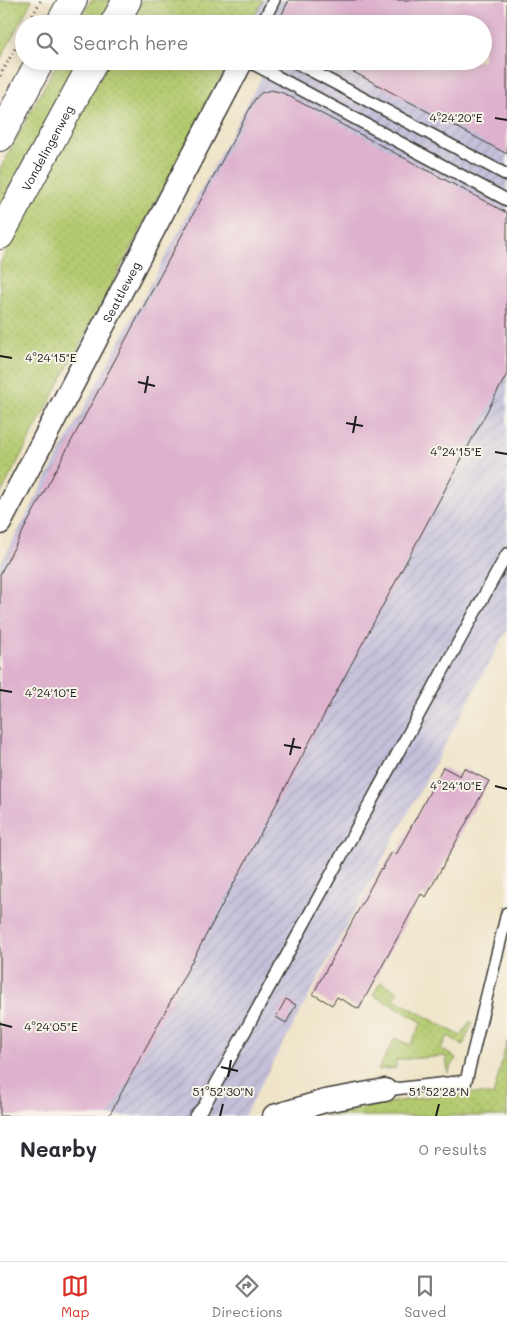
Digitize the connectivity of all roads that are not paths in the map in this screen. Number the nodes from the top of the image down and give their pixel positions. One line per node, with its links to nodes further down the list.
1 (73, 0): 4 (main road)
2 (126, 0): 5 (main road)
3 (274, 0): 6 (lane)
4 (65, 15)
5 (118, 15)
6 (266, 15)
7 (35, 70): 12 (main road)
8 (89, 70): 15 (main road, Vondelingenweg)
9 (237, 70): 16 (street, Seattleweg)
10 (265, 70): 14 (lane)
11 (310, 70): 13 (lane)
12 (0, 137)
13 (507, 175)
14 (507, 200)
15 (0, 235)
16 (0, 523)
17 (507, 554): 20 (lane)
18 (507, 913): 19 (lane)
19 (385, 1090): 21 (street)
20 (195, 1116)
21 (274, 1116)

